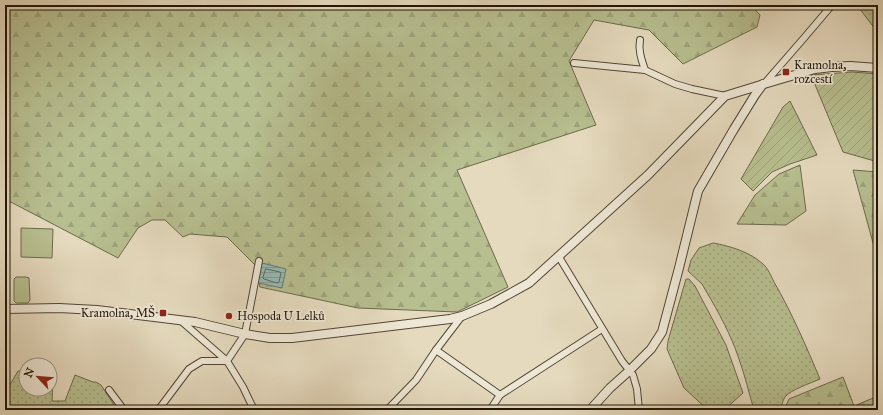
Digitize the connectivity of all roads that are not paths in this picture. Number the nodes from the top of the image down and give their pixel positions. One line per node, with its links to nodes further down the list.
1 (832, 5): 6 (street)
2 (640, 40): 5 (street)
3 (574, 63): 5 (street)
4 (878, 68): 6 (street)
5 (645, 70): 7 (street)
6 (764, 84): 7 (street); 17 (street)
7 (725, 96): 8 (street)
8 (559, 257): 11 (street); 13 (street)
9 (258, 261): 14 (street)
10 (5, 309): 12 (street)
11 (462, 316): 14 (street); 15 (street)
12 (180, 320): 14 (street); 16 (street)
13 (602, 329): 17 (street); 19 (street)
14 (245, 334): 16 (street)
15 (436, 350): 19 (street); 23 (street)
16 (227, 361): 21 (street); 22 (street)
17 (629, 371): 25 (street); 26 (street)
18 (109, 390): 20 (street)
19 (500, 395): 24 (street)
20 (124, 410)
21 (156, 410)
22 (254, 410)
23 (387, 410)
24 (490, 410)
25 (590, 410)
26 (639, 410)

